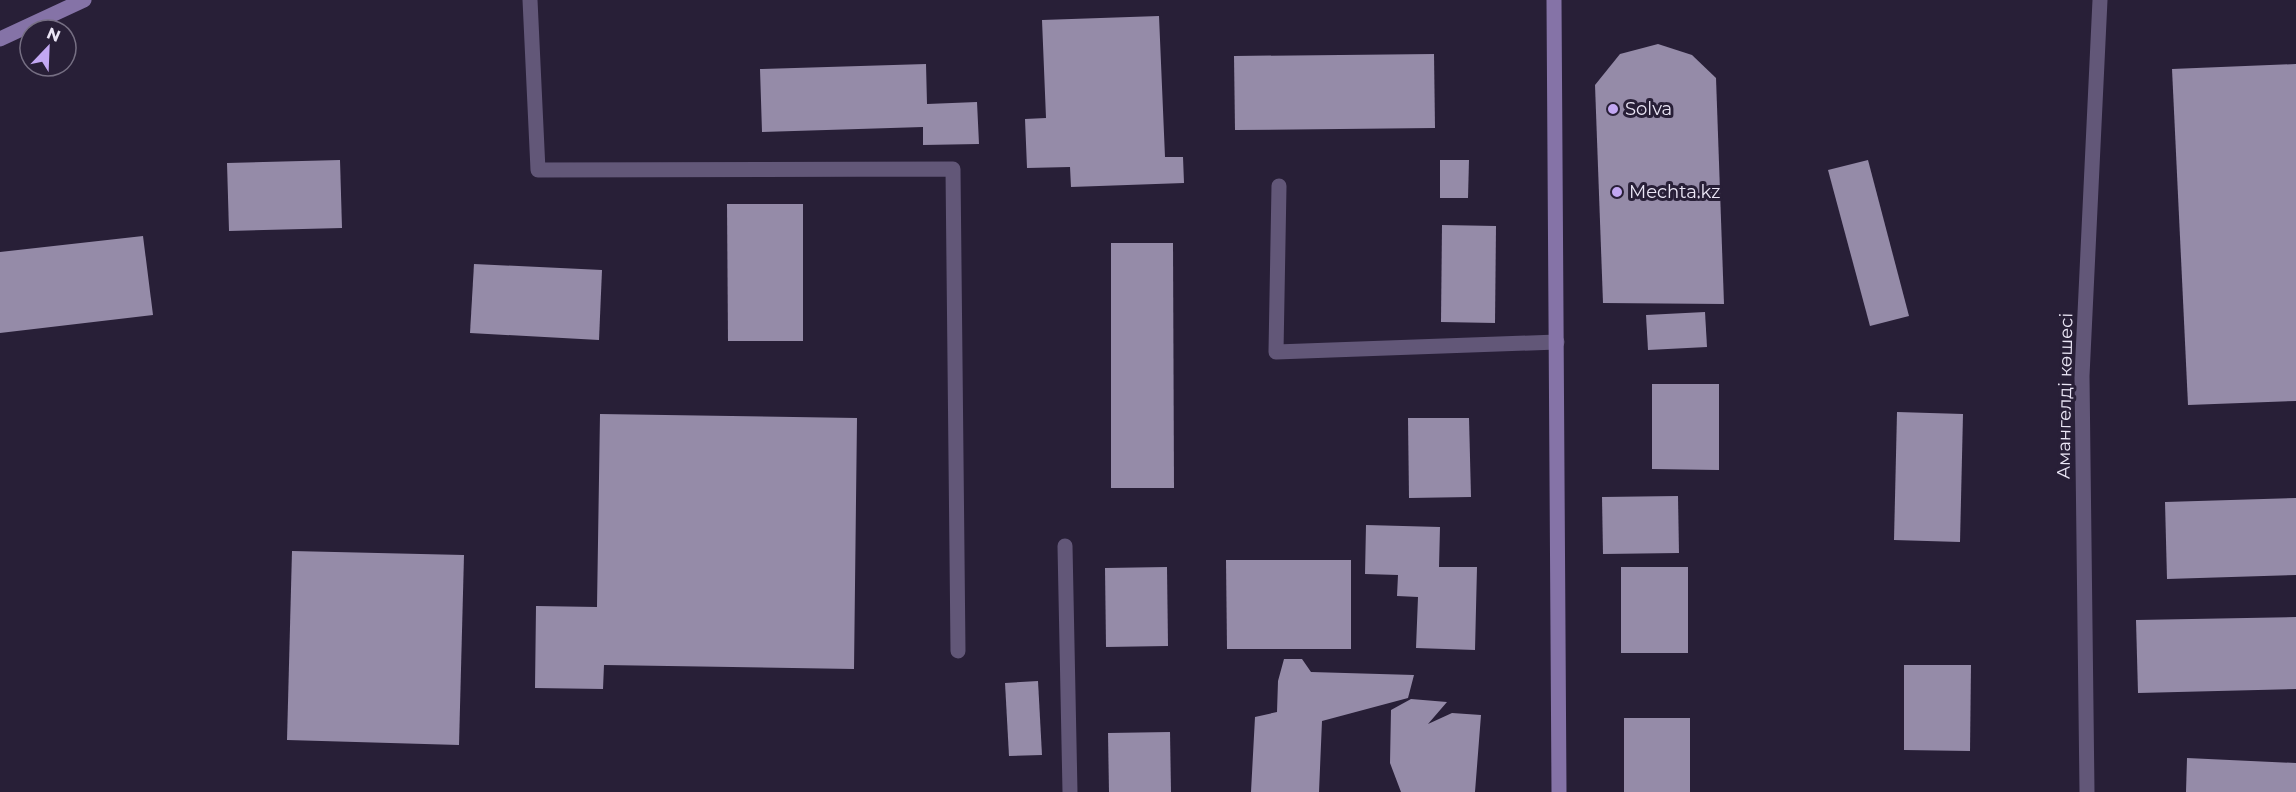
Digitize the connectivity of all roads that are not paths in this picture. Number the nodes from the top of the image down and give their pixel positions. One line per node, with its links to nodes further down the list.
1 (84, 0): 5 (street)
2 (530, 0): 9 (street)
3 (1554, 0): 7 (street)
4 (2100, 0): 12 (street, Амангелді көшесі)
5 (0, 39)
6 (1279, 186): 7 (street)
7 (1557, 342): 11 (street)
8 (1065, 546): 10 (street)
9 (958, 651)
10 (1070, 792)
11 (1559, 792)
12 (2087, 792)

